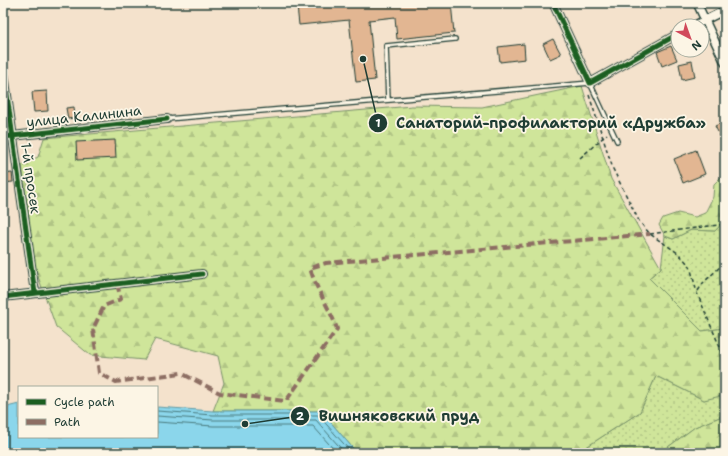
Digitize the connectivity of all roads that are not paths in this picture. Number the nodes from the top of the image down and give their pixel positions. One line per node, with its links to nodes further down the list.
1 (553, 3): 11 (street)
2 (697, 3): 4 (street)
3 (725, 10): 5 (street)
4 (704, 18)
5 (707, 18)
6 (710, 30): 9 (street)
7 (670, 38): 11 (street)
8 (455, 39): 12 (lane)
9 (725, 63)
10 (3, 67): 14 (street, 1-й просек)
11 (590, 83): 12 (lane); 16 (lane)
12 (388, 100): 13 (lane)
13 (167, 119): 14 (street, улица Калинина)
14 (13, 136): 15 (street, улица Калинина); 18 (street, 1-й просек)
15 (3, 137)
16 (617, 140)
17 (202, 274): 18 (street)
18 (35, 296): 19 (street)
19 (3, 297)

